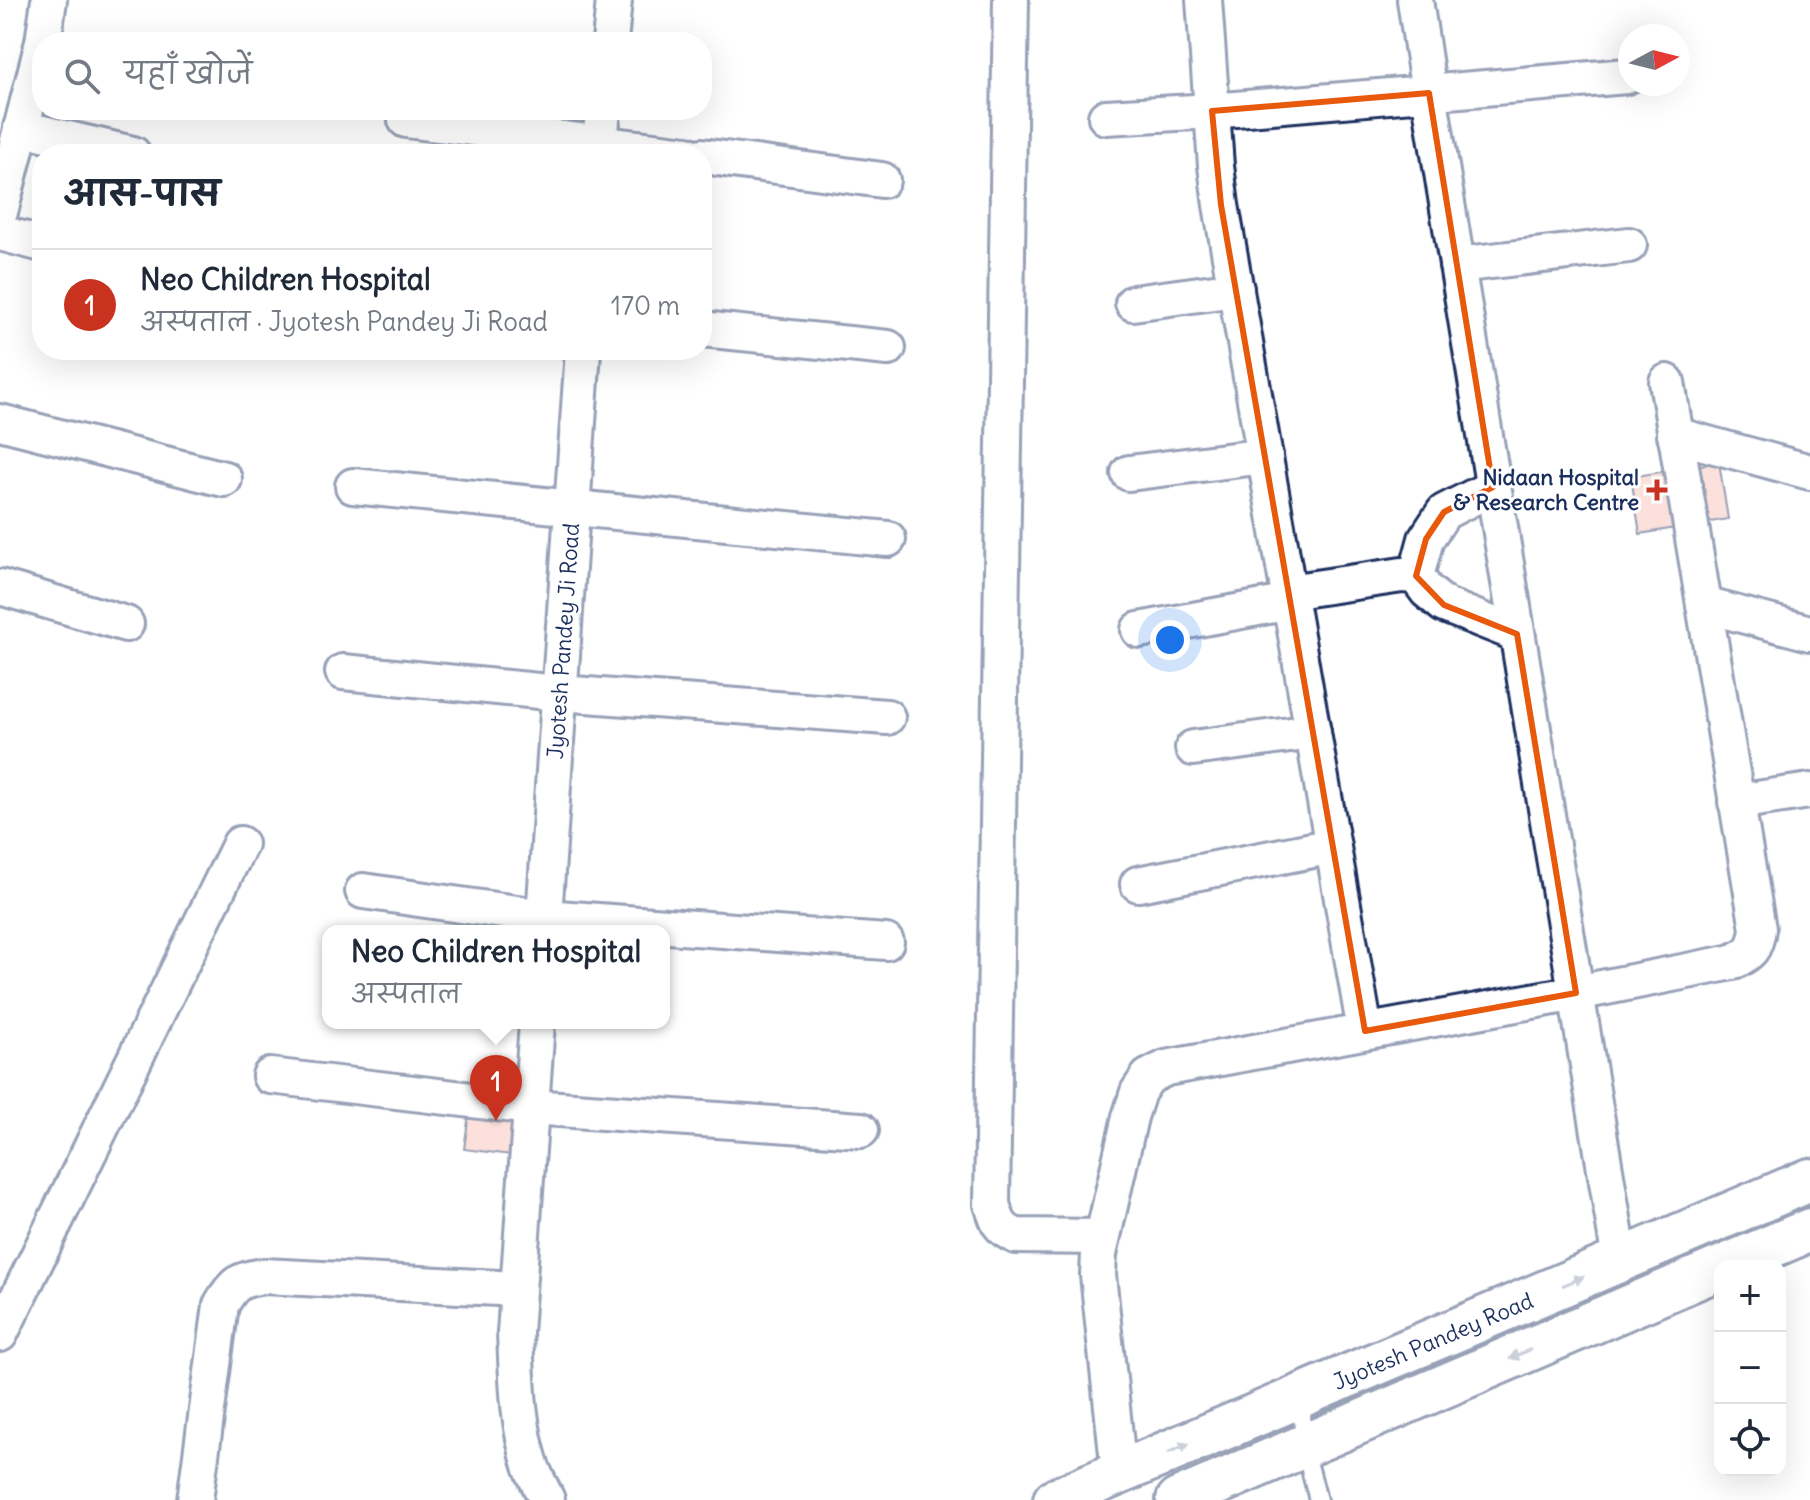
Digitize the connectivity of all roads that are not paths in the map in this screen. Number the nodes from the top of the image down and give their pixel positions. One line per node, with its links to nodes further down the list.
1 (49, 0): 6 (street)
2 (614, 0): 7 (street)
3 (1011, 0): 71 (street)
4 (1204, 0): 11 (street)
5 (1415, 0): 10 (street)
6 (44, 32)
7 (611, 32)
8 (1618, 77): 10 (street)
9 (32, 84): 14 (street)
10 (1429, 93): 11 (street); 24 (street)
11 (1212, 111): 12 (street); 25 (street)
12 (1106, 117)
13 (406, 120): 15 (street)
14 (21, 128): 16 (street); 20 (street)
15 (601, 135): 17 (street)
16 (90, 144)
17 (642, 144)
18 (712, 157): 19 (street)
19 (882, 180)
20 (0, 212)
21 (0, 233): 22 (street)
22 (32, 241)
23 (1629, 245): 24 (street)
24 (1457, 265): 38 (street)
25 (1236, 289): 26 (street); 33 (street)
26 (1133, 303)
27 (712, 330): 28 (street)
28 (888, 348)
29 (582, 360): 39 (street, Jyotesh Pandey Ji Road)
30 (1667, 382): 32 (street)
31 (0, 422): 36 (street)
32 (1675, 435): 34 (street); 44 (street)
33 (1265, 456): 35 (street); 43 (street)
34 (1810, 472)
35 (1129, 473)
36 (224, 479)
37 (353, 486): 39 (street)
38 (1493, 487): 41 (street); 48 (street)
39 (572, 507): 40 (street); 50 (street, Jyotesh Pandey Ji Road)
40 (888, 539)
41 (1416, 576): 43 (street); 48 (street)
42 (0, 587): 45 (street)
43 (1289, 597): 46 (street); 52 (street)
44 (1704, 605): 47 (street); 55 (street)
45 (126, 624)
46 (1139, 630)
47 (1810, 633)
48 (1517, 634): 63 (street)
49 (343, 672): 50 (street)
50 (559, 693): 51 (street); 60 (street, Jyotesh Pandey Ji Road)
51 (887, 717)
52 (1313, 732): 53 (street); 57 (street)
53 (1193, 748)
54 (1810, 791): 55 (street)
55 (1736, 802): 63 (street)
56 (240, 844): 76 (street)
57 (1333, 846): 58 (street); 65 (street)
58 (1138, 884)
59 (363, 891): 60 (street)
60 (543, 924)
61 (670, 931): 62 (street)
62 (886, 942)
63 (1576, 993): 65 (street); 73 (street)
64 (537, 1029): 67 (street)
65 (1365, 1031): 71 (street)
66 (270, 1076): 67 (street)
67 (531, 1107): 68 (street); 75 (street)
68 (861, 1130)
69 (1810, 1180): 73 (street, Jyotesh Pandey Road)
70 (1810, 1230): 72 (street, Jyotesh Pandey Road)
71 (1102, 1237): 79 (street)
72 (1739, 1260)
73 (1620, 1261): 77 (street, Jyotesh Pandey Road, one-way to 73)
74 (1714, 1270): 78 (street, Jyotesh Pandey Road, one-way to 78)
75 (518, 1289): 80 (street); 81 (street)
76 (0, 1334)
77 (1301, 1397): 78 (lane); 79 (street, Jyotesh Pandey Road, one-way to 77)
78 (1304, 1446): 83 (street, Jyotesh Pandey Road); 84 (lane)
79 (1119, 1473): 82 (street, Jyotesh Pandey Road)
80 (195, 1500)
81 (547, 1500)
82 (1055, 1500)
83 (1178, 1500)
84 (1318, 1500)

